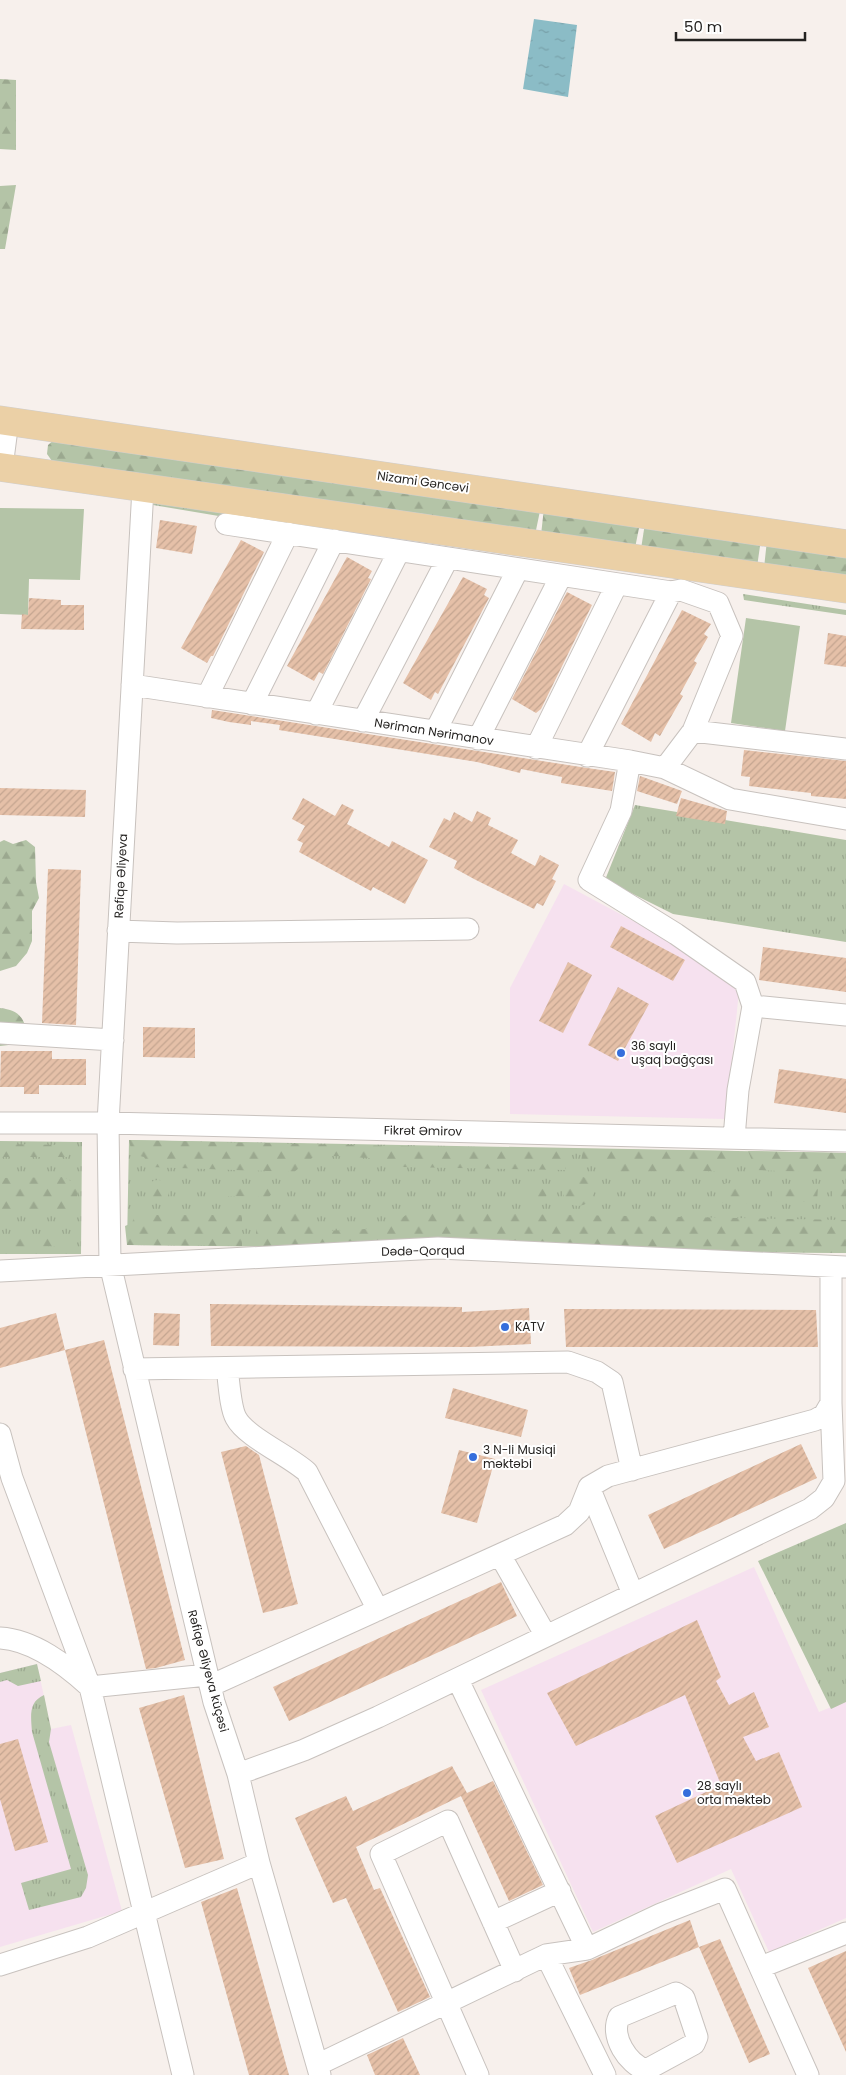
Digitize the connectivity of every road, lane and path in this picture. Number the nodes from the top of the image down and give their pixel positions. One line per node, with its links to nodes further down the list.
1 (4, 420): 2 (street); 7 (main road, Nizami Gəncəvi)
2 (1, 467): 3 (main road)
3 (143, 488): 13 (main road); 15 (street, Rəfiqə Əliyeva)
4 (226, 524): 5 (street)
5 (288, 533): 6 (street); 16 (street)
6 (334, 540): 8 (street); 17 (street)
7 (846, 544)
8 (400, 550): 9 (street); 18 (street)
9 (448, 558): 10 (street); 19 (street)
10 (518, 569): 11 (street); 21 (street)
11 (562, 576): 12 (street); 22 (street)
12 (618, 584): 14 (street); 23 (street)
13 (846, 589)
14 (671, 592): 20 (street); 25 (street)
15 (132, 685): 16 (street, Nəriman Nərimanov); 30 (street, Rəfiqə Əliyeva)
16 (207, 696): 17 (street, Nəriman Nərimanov)
17 (252, 704): 18 (street, Nəriman Nərimanov)
18 (316, 714): 19 (street, Nəriman Nərimanov)
19 (363, 721): 21 (street, Nəriman Nərimanov)
20 (693, 731): 24 (street); 27 (street)
21 (436, 732): 22 (street, Nəriman Nərimanov)
22 (478, 739): 23 (street, Nəriman Nərimanov)
23 (536, 748): 25 (street, Nəriman Nərimanov)
24 (846, 749)
25 (587, 756): 26 (street, Nəriman Nərimanov)
26 (630, 761): 27 (street, Nəriman Nərimanov); 31 (street)
27 (665, 768): 28 (street, Nəriman Nərimanov)
28 (846, 819)
29 (468, 929): 30 (street)
30 (118, 931): 34 (street, Rəfiqə Əliyeva)
31 (753, 1006): 32 (street); 37 (street)
32 (846, 1015)
33 (0, 1033): 34 (street)
34 (113, 1040): 36 (street, Rəfiqə Əliyeva)
35 (0, 1123): 36 (street, Fikrət Əmirov)
36 (108, 1124): 37 (street, Fikrət Əmirov); 39 (street, Rəfiqə Əliyeva)
37 (734, 1138): 38 (street, Fikrət Əmirov)
38 (846, 1141)
39 (110, 1264): 40 (street, Dədə-Qorqud); 41 (street, Dədə-Qorqud); 43 (street, Rəfiqə Əliyeva küçəsi)
40 (839, 1267): 44 (street)
41 (0, 1271)
42 (227, 1368): 43 (street); 46 (street); 50 (street)
43 (134, 1369): 53 (street, Rəfiqə Əliyeva küçəsi)
44 (831, 1403): 46 (street); 49 (street)
45 (0, 1434): 55 (street)
46 (632, 1470): 47 (street)
47 (590, 1487): 48 (street); 49 (street)
48 (500, 1555): 50 (street); 51 (street)
49 (633, 1594): 51 (street)
50 (378, 1610): 53 (street)
51 (546, 1636): 54 (street)
52 (0, 1638): 55 (street)
53 (209, 1680): 55 (street); 56 (street, Rəfiqə Əliyeva küçəsi)
54 (458, 1680): 56 (street); 58 (street)
55 (90, 1687): 59 (street)
56 (238, 1774): 57 (street, Rəfiqə Əliyeva küçəsi)
57 (259, 1864): 59 (street); 70 (street, Rəfiqə Əliyeva küçəsi)
58 (560, 1891): 60 (street); 62 (street)
59 (142, 1912): 64 (street); 71 (street)
60 (493, 1922): 66 (street); 67 (street)
61 (846, 1933): 65 (street)
62 (587, 1949): 63 (street); 65 (street)
63 (546, 1955): 66 (street); 69 (street)
64 (0, 1965)
65 (761, 1967): 74 (street)
66 (515, 1971): 67 (street)
67 (447, 2005): 70 (street); 72 (street)
68 (618, 2042): 69 (street)
69 (595, 2053): 73 (street)
70 (318, 2070)
71 (183, 2075)
72 (478, 2075)
73 (605, 2075)
74 (808, 2075)

